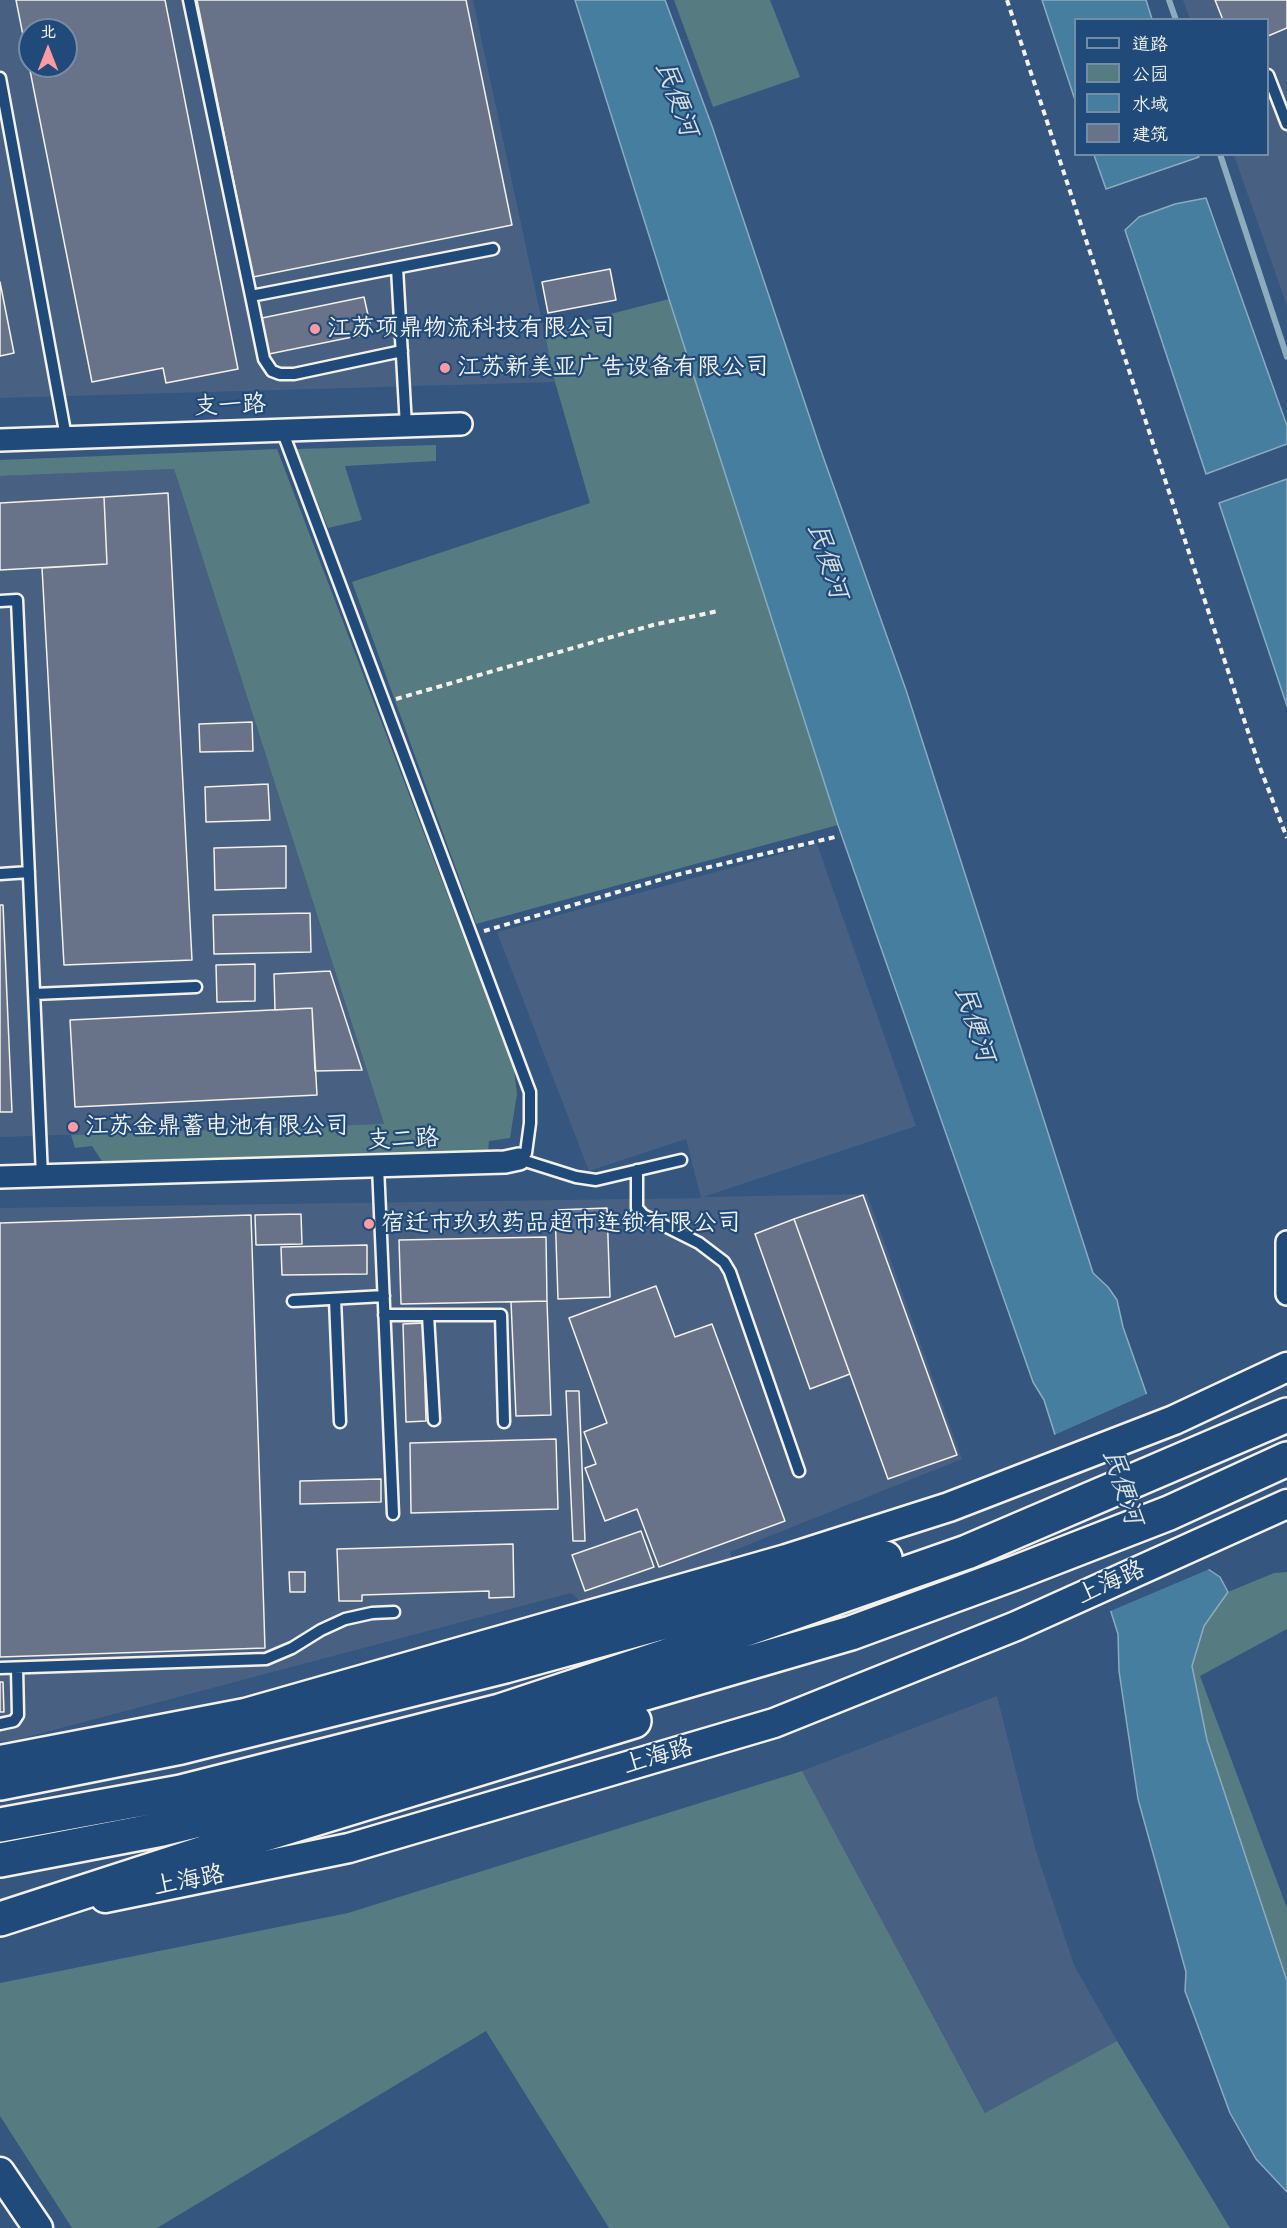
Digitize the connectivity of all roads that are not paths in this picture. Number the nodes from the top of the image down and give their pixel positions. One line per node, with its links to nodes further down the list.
1 (189, 0): 7 (lane)
2 (0, 78): 12 (lane)
3 (1269, 78): 4 (lane)
4 (1287, 124)
5 (493, 249): 6 (lane)
6 (397, 268): 7 (lane); 8 (lane)
7 (251, 296): 8 (lane)
8 (402, 351): 10 (lane)
9 (461, 424): 10 (street, 支一路)
10 (406, 426): 11 (street, 支一路)
11 (282, 430): 12 (street, 支一路); 19 (lane)
12 (66, 438): 13 (street, 支一路)
13 (0, 440)
14 (0, 601): 15 (lane)
15 (29, 872): 16 (lane); 18 (lane)
16 (0, 874)
17 (196, 987): 18 (lane)
18 (34, 994): 23 (lane)
19 (519, 1159): 21 (street, 支二路); 22 (lane)
20 (681, 1160): 22 (lane)
21 (378, 1166): 23 (street, 支二路); 27 (lane)
22 (637, 1170): 38 (lane)
23 (42, 1176): 24 (street, 支二路)
24 (0, 1177)
25 (1287, 1242): 26 (street)
26 (1287, 1293)
27 (384, 1296): 28 (lane); 30 (lane)
28 (335, 1299): 29 (lane); 35 (lane)
29 (293, 1301)
30 (384, 1315): 31 (lane); 40 (lane)
31 (428, 1315): 34 (lane); 36 (lane)
32 (1287, 1367): 41 (main road)
33 (1287, 1415): 41 (highway)
34 (434, 1420)
35 (340, 1422)
36 (504, 1422)
37 (1287, 1459): 43 (highway, 上海路)
38 (799, 1471)
39 (1287, 1504): 51 (main road, 上海路)
40 (393, 1514)
41 (959, 1531): 47 (main road); 48 (highway); 49 (highway)
42 (394, 1612): 45 (lane)
43 (851, 1633): 50 (highway, 上海路); 51 (highway)
44 (0, 1668): 45 (lane)
45 (17, 1668): 46 (lane)
46 (0, 1724)
47 (0, 1760)
48 (0, 1783)
49 (0, 1825)
50 (0, 1860)
51 (0, 1919)
52 (0, 2172): 53 (main road)
53 (38, 2228)

